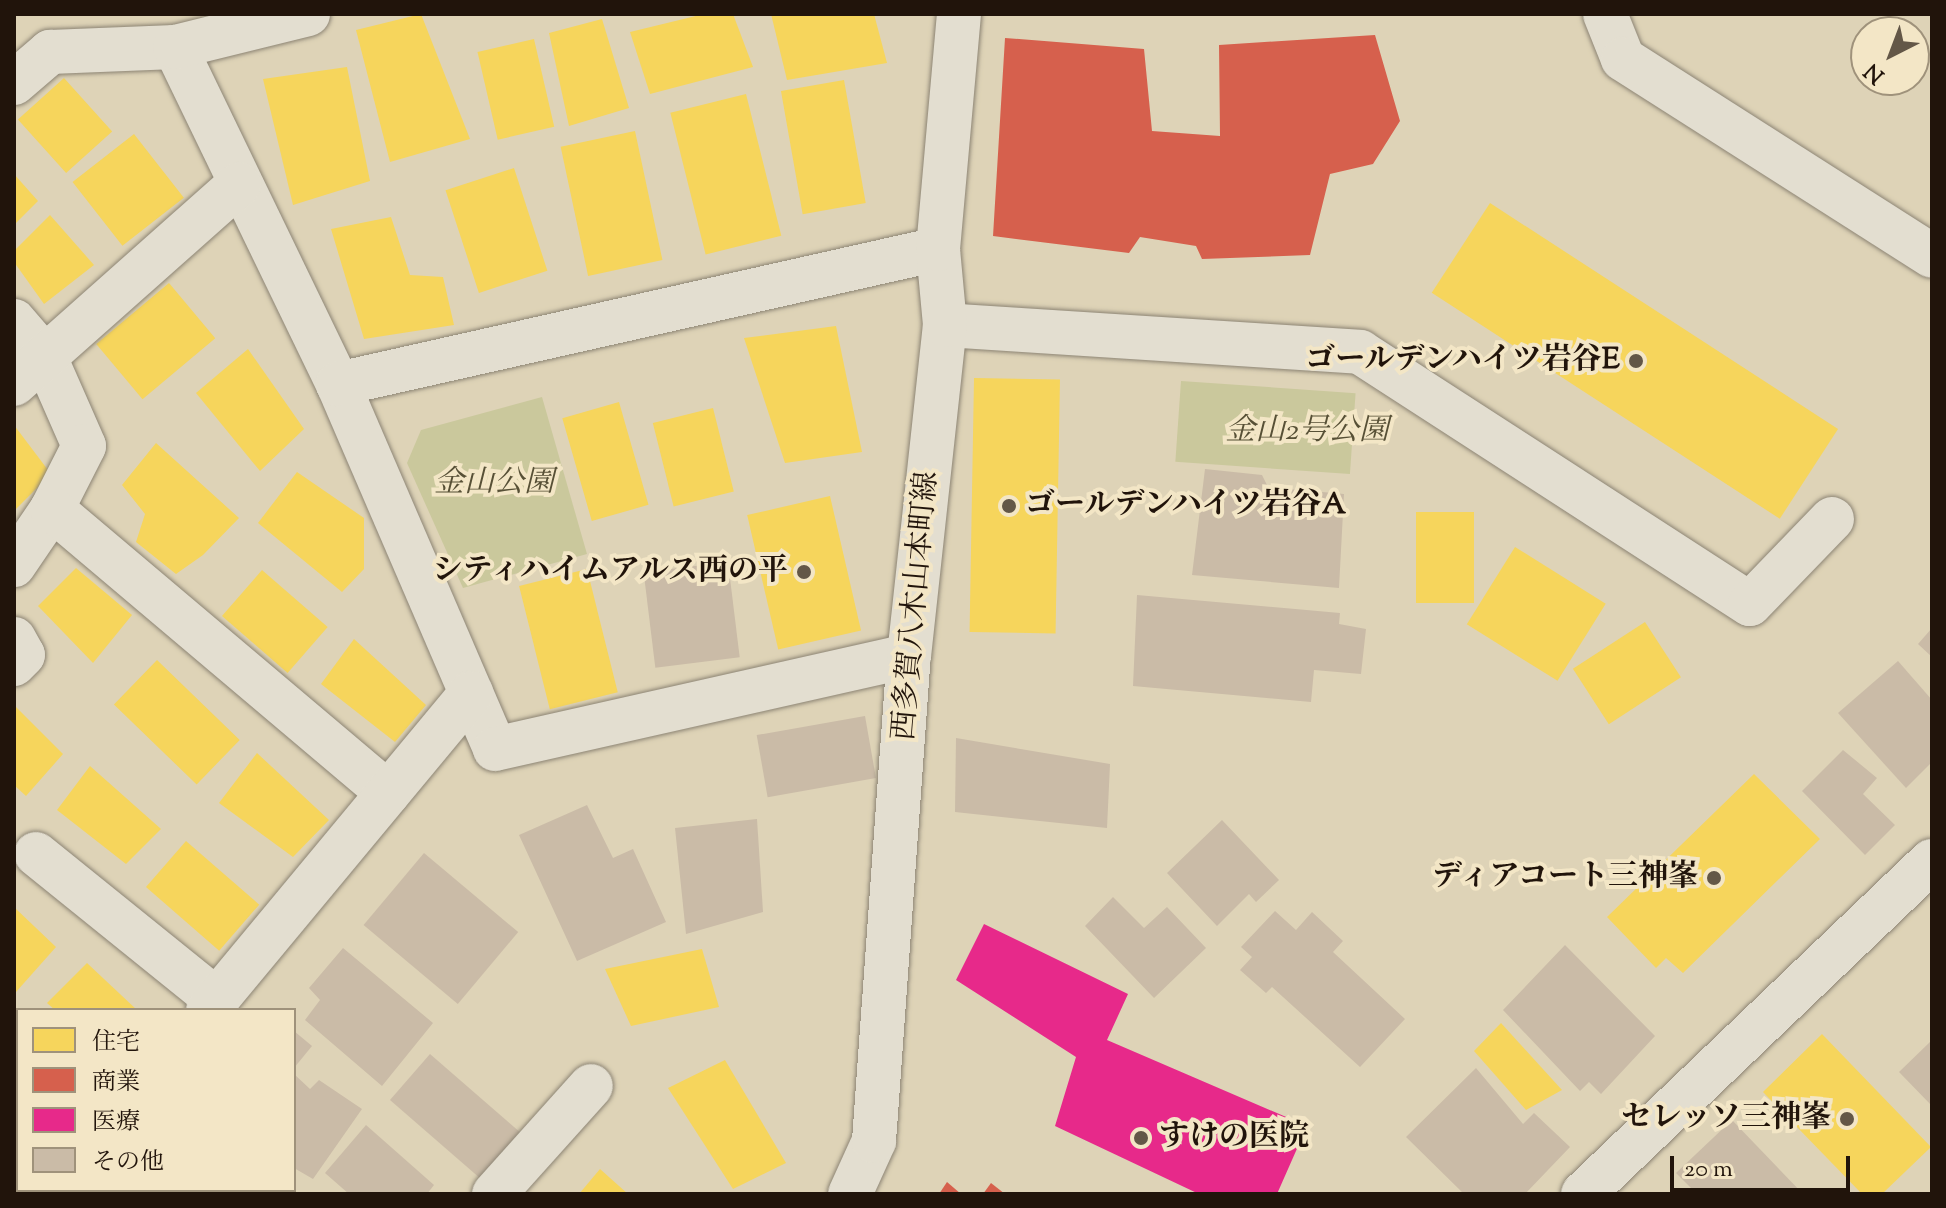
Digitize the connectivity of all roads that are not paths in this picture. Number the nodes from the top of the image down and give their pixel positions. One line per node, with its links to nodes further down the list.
1 (308, 14): 4 (street)
2 (959, 14): 7 (street, 西多賀八木山本町線)
3 (1605, 14): 8 (street)
4 (175, 47): 5 (street); 6 (street)
5 (14, 83)
6 (239, 184): 11 (street); 12 (street)
7 (938, 249): 10 (street, 西多賀八木山本町線); 12 (street)
8 (1932, 256)
9 (14, 321): 11 (street)
10 (945, 325): 14 (street); 17 (street, 西多賀八木山本町線)
11 (30, 370): 13 (street)
12 (338, 384): 19 (street)
13 (52, 509): 15 (street); 20 (street)
14 (1832, 519)
15 (14, 565)
16 (14, 639): 18 (street)
17 (909, 656): 19 (street); 26 (street, 西多賀八木山本町線)
18 (14, 664)
19 (471, 693): 20 (street)
20 (388, 793): 23 (street)
21 (36, 854): 23 (street)
22 (1932, 861): 27 (street)
23 (213, 1005)
24 (591, 1086): 25 (street)
25 (494, 1194)
26 (850, 1194)
27 (1583, 1194)

